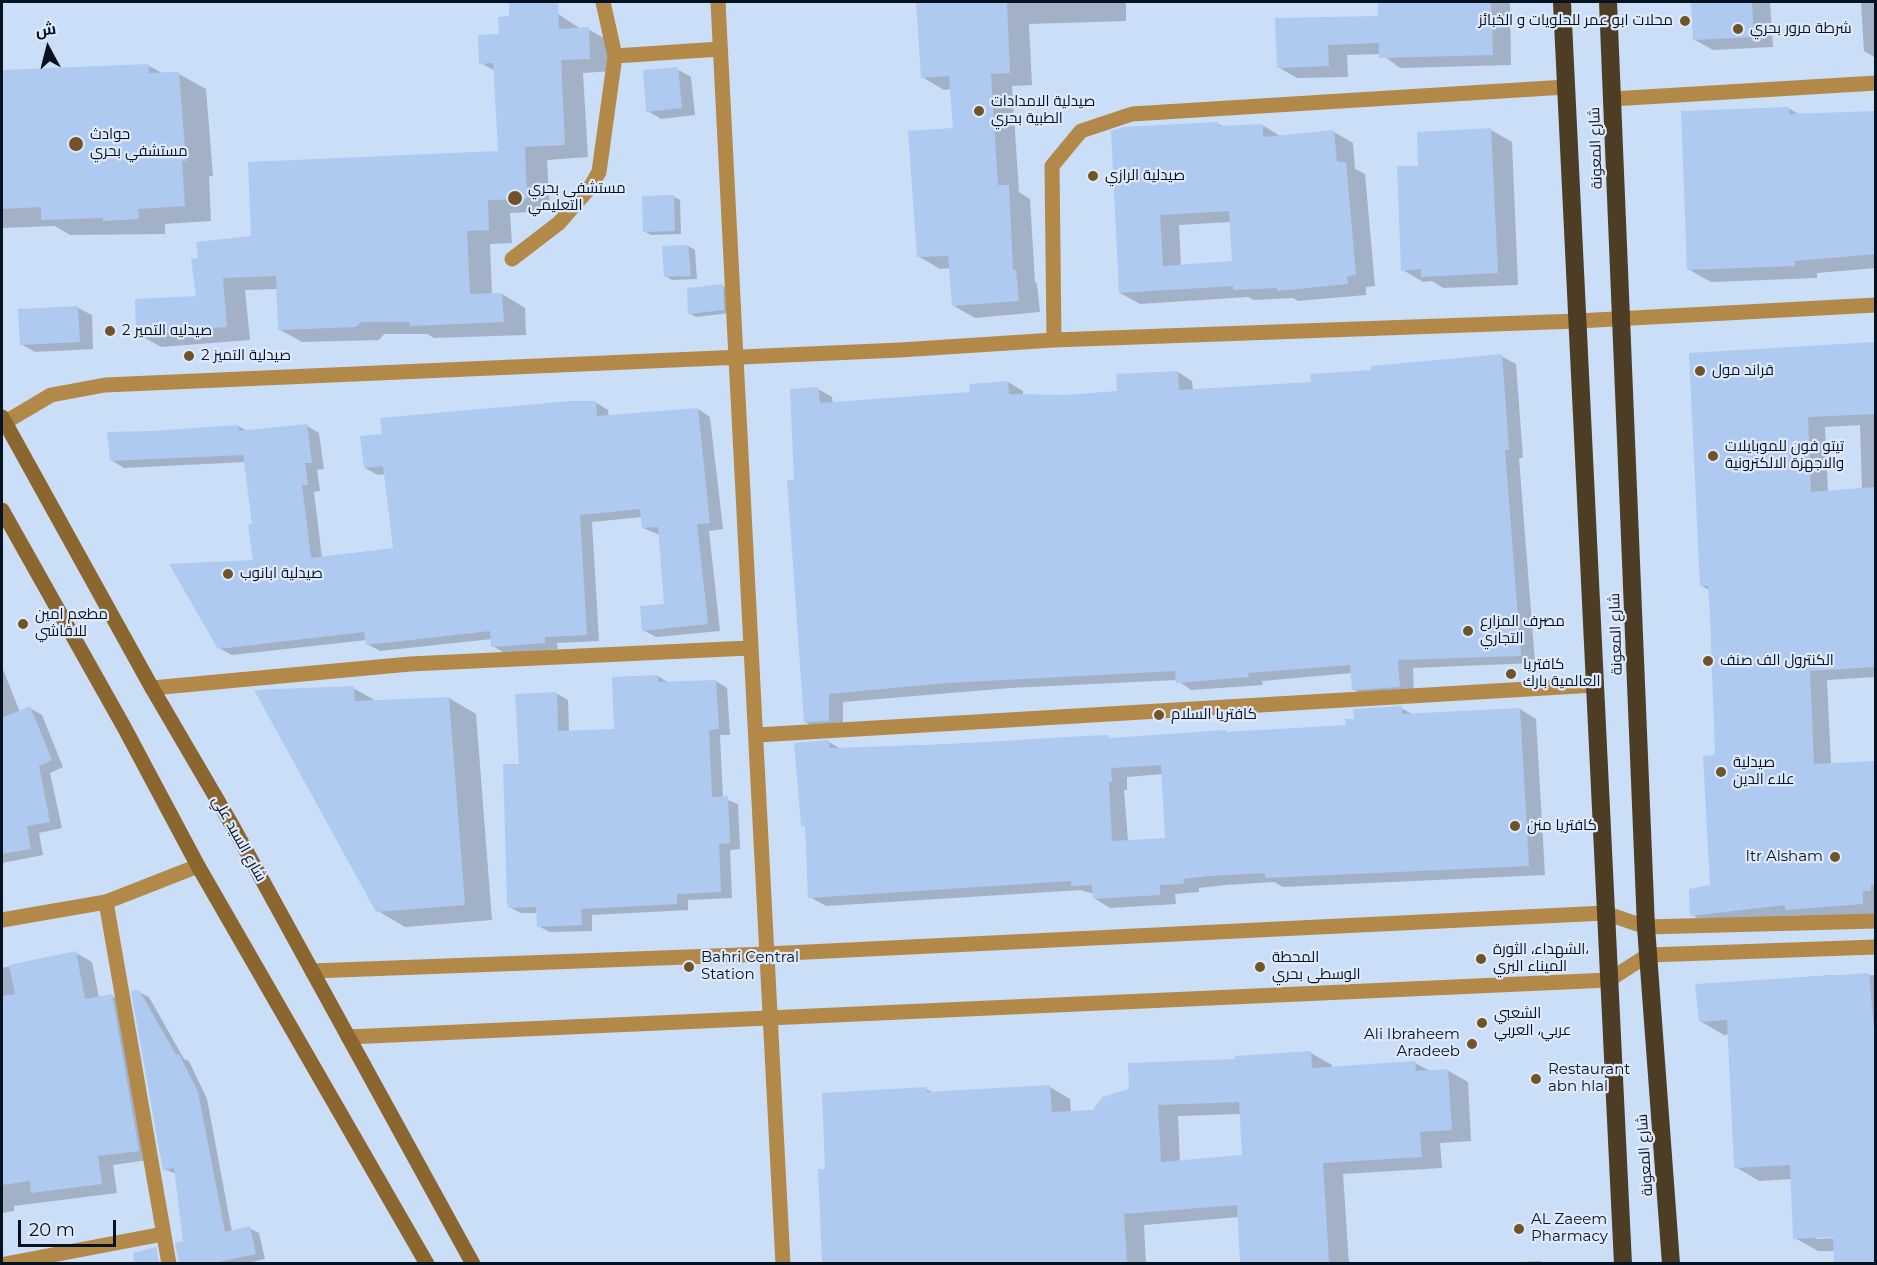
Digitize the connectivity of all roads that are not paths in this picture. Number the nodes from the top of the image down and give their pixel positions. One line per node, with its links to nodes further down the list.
1 (603, 2): 6 (street)
2 (718, 2): 5 (street)
3 (1562, 2): 8 (highway, شارع المعونة)
4 (1608, 2): 9 (highway, شارع المعونة)
5 (720, 49): 6 (street); 15 (street)
6 (615, 56): 10 (street)
7 (1875, 83): 9 (street)
8 (1566, 87): 13 (highway, شارع المعونة); 14 (street)
9 (1612, 99): 12 (highway, شارع المعونة)
10 (512, 259)
11 (1875, 305): 12 (street)
12 (1622, 316): 13 (street); 27 (highway, شارع المعونة)
13 (1577, 321): 14 (street); 19 (highway, شارع المعونة)
14 (1054, 340): 15 (street)
15 (736, 358): 16 (street); 18 (street)
16 (2, 420): 20 (main road, شارع السيد علي)
17 (2, 510): 22 (main road)
18 (749, 648): 20 (street); 21 (street)
19 (1595, 684): 21 (street); 24 (highway, شارع المعونة)
20 (152, 688): 31 (main road, شارع السيد علي)
21 (757, 735): 29 (street)
22 (198, 866): 23 (street); 38 (main road)
23 (106, 902): 25 (street); 35 (street)
24 (1605, 913): 27 (street); 29 (street); 32 (highway, شارع المعونة)
25 (2, 920)
26 (1875, 921): 27 (street)
27 (1646, 927): 30 (highway, شارع المعونة)
28 (1875, 947): 30 (street)
29 (766, 954): 31 (street); 33 (street)
30 (1648, 955): 32 (street); 42 (highway, شارع المعونة)
31 (312, 971): 34 (main road, شارع السيد علي)
32 (1609, 980): 33 (street); 41 (highway, شارع المعونة)
33 (770, 1019): 34 (street); 40 (street)
34 (348, 1037): 39 (main road, شارع السيد علي)
35 (162, 1234): 36 (street); 37 (street)
36 (5, 1263)
37 (169, 1263)
38 (427, 1263)
39 (473, 1263)
40 (783, 1263)
41 (1623, 1263)
42 (1671, 1263)

